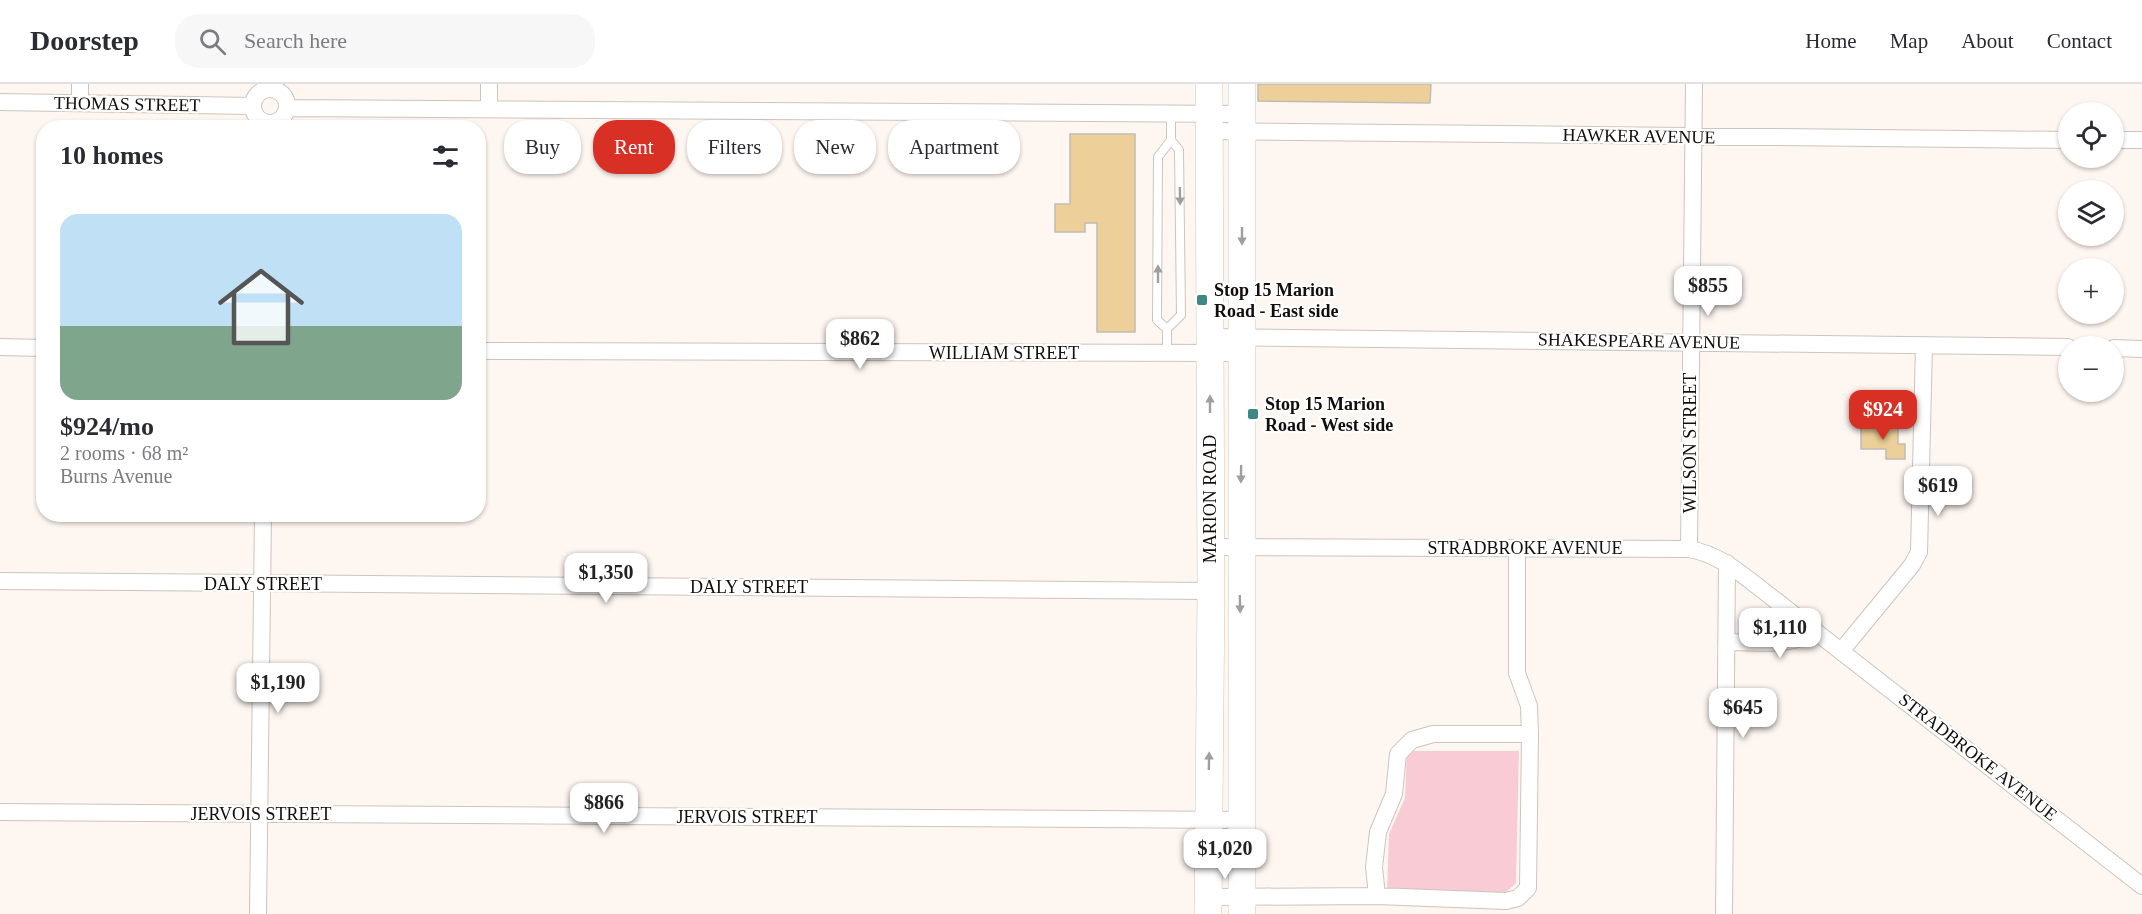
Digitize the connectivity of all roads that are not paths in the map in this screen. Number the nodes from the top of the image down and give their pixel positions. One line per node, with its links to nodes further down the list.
1 (80, 84): 8 (street)
2 (489, 84): 11 (street)
3 (1209, 84): 15 (main road, MARION ROAD)
4 (1242, 84): 16 (main road, MARION ROAD)
5 (1694, 84): 17 (street, WILSON STREET)
6 (271, 86): 9 (street); 10 (street)
7 (0, 102): 8 (street, THOMAS STREET)
8 (80, 103): 9 (street, THOMAS STREET)
9 (253, 106): 13 (street)
10 (288, 108): 11 (street); 14 (street)
11 (489, 109): 12 (street)
12 (1171, 114): 15 (street); 18 (lane)
13 (262, 120)
14 (280, 120)
15 (1209, 123): 16 (street); 24 (main road, MARION ROAD)
16 (1242, 123): 17 (street, HAWKER AVENUE); 25 (main road, MARION ROAD, one-way to 25)
17 (1694, 136): 19 (street, HAWKER AVENUE); 23 (street, WILSON STREET)
18 (1171, 140): 22 (lane, one-way to 22); 22 (lane, one-way to 18)
19 (2058, 140)
20 (2124, 140): 21 (street)
21 (2142, 140)
22 (1167, 329): 33 (lane)
23 (1691, 341): 25 (street, SHAKESPEARE AVENUE); 26 (street, SHAKESPEARE AVENUE); 38 (street, WILSON STREET)
24 (1209, 345): 25 (street, WILLIAM STREET); 33 (street, WILLIAM STREET); 36 (main road, MARION ROAD, one-way to 24)
25 (1242, 345): 35 (main road, MARION ROAD, one-way to 35)
26 (1923, 345): 28 (street, SHAKESPEARE AVENUE); 45 (street)
27 (0, 347): 29 (street)
28 (2058, 347)
29 (36, 348)
30 (2124, 348): 31 (street)
31 (2142, 349)
32 (486, 351): 33 (street, WILLIAM STREET)
33 (1167, 353)
34 (263, 522): 41 (street)
35 (1240, 546): 36 (street, STRADBROKE AVENUE); 37 (street, STRADBROKE AVENUE); 50 (main road, MARION ROAD, one-way to 50)
36 (1210, 547): 42 (main road, MARION ROAD)
37 (1517, 548): 38 (street, STRADBROKE AVENUE); 46 (street)
38 (1689, 549): 39 (street, STRADBROKE AVENUE)
39 (1727, 563): 43 (street, STRADBROKE AVENUE); 44 (street)
40 (0, 581): 41 (street, DALY STREET)
41 (262, 584): 42 (street, DALY STREET); 48 (street)
42 (1211, 591): 49 (main road, MARION ROAD, one-way to 42)
43 (1814, 629): 44 (street); 45 (street, STRADBROKE AVENUE)
44 (1726, 642): 56 (street)
45 (1842, 650): 51 (street, STRADBROKE AVENUE)
46 (1530, 734): 52 (street); 52 (street)
47 (0, 812): 48 (street, JERVOIS STREET)
48 (259, 814): 49 (street, JERVOIS STREET); 55 (street)
49 (1208, 820): 50 (street, JERVOIS STREET); 53 (main road, MARION ROAD)
50 (1242, 820): 54 (main road, MARION ROAD)
51 (2141, 883)
52 (1377, 896): 54 (street)
53 (1208, 905): 54 (street)
54 (1242, 905)
55 (258, 914)
56 (1724, 914)

